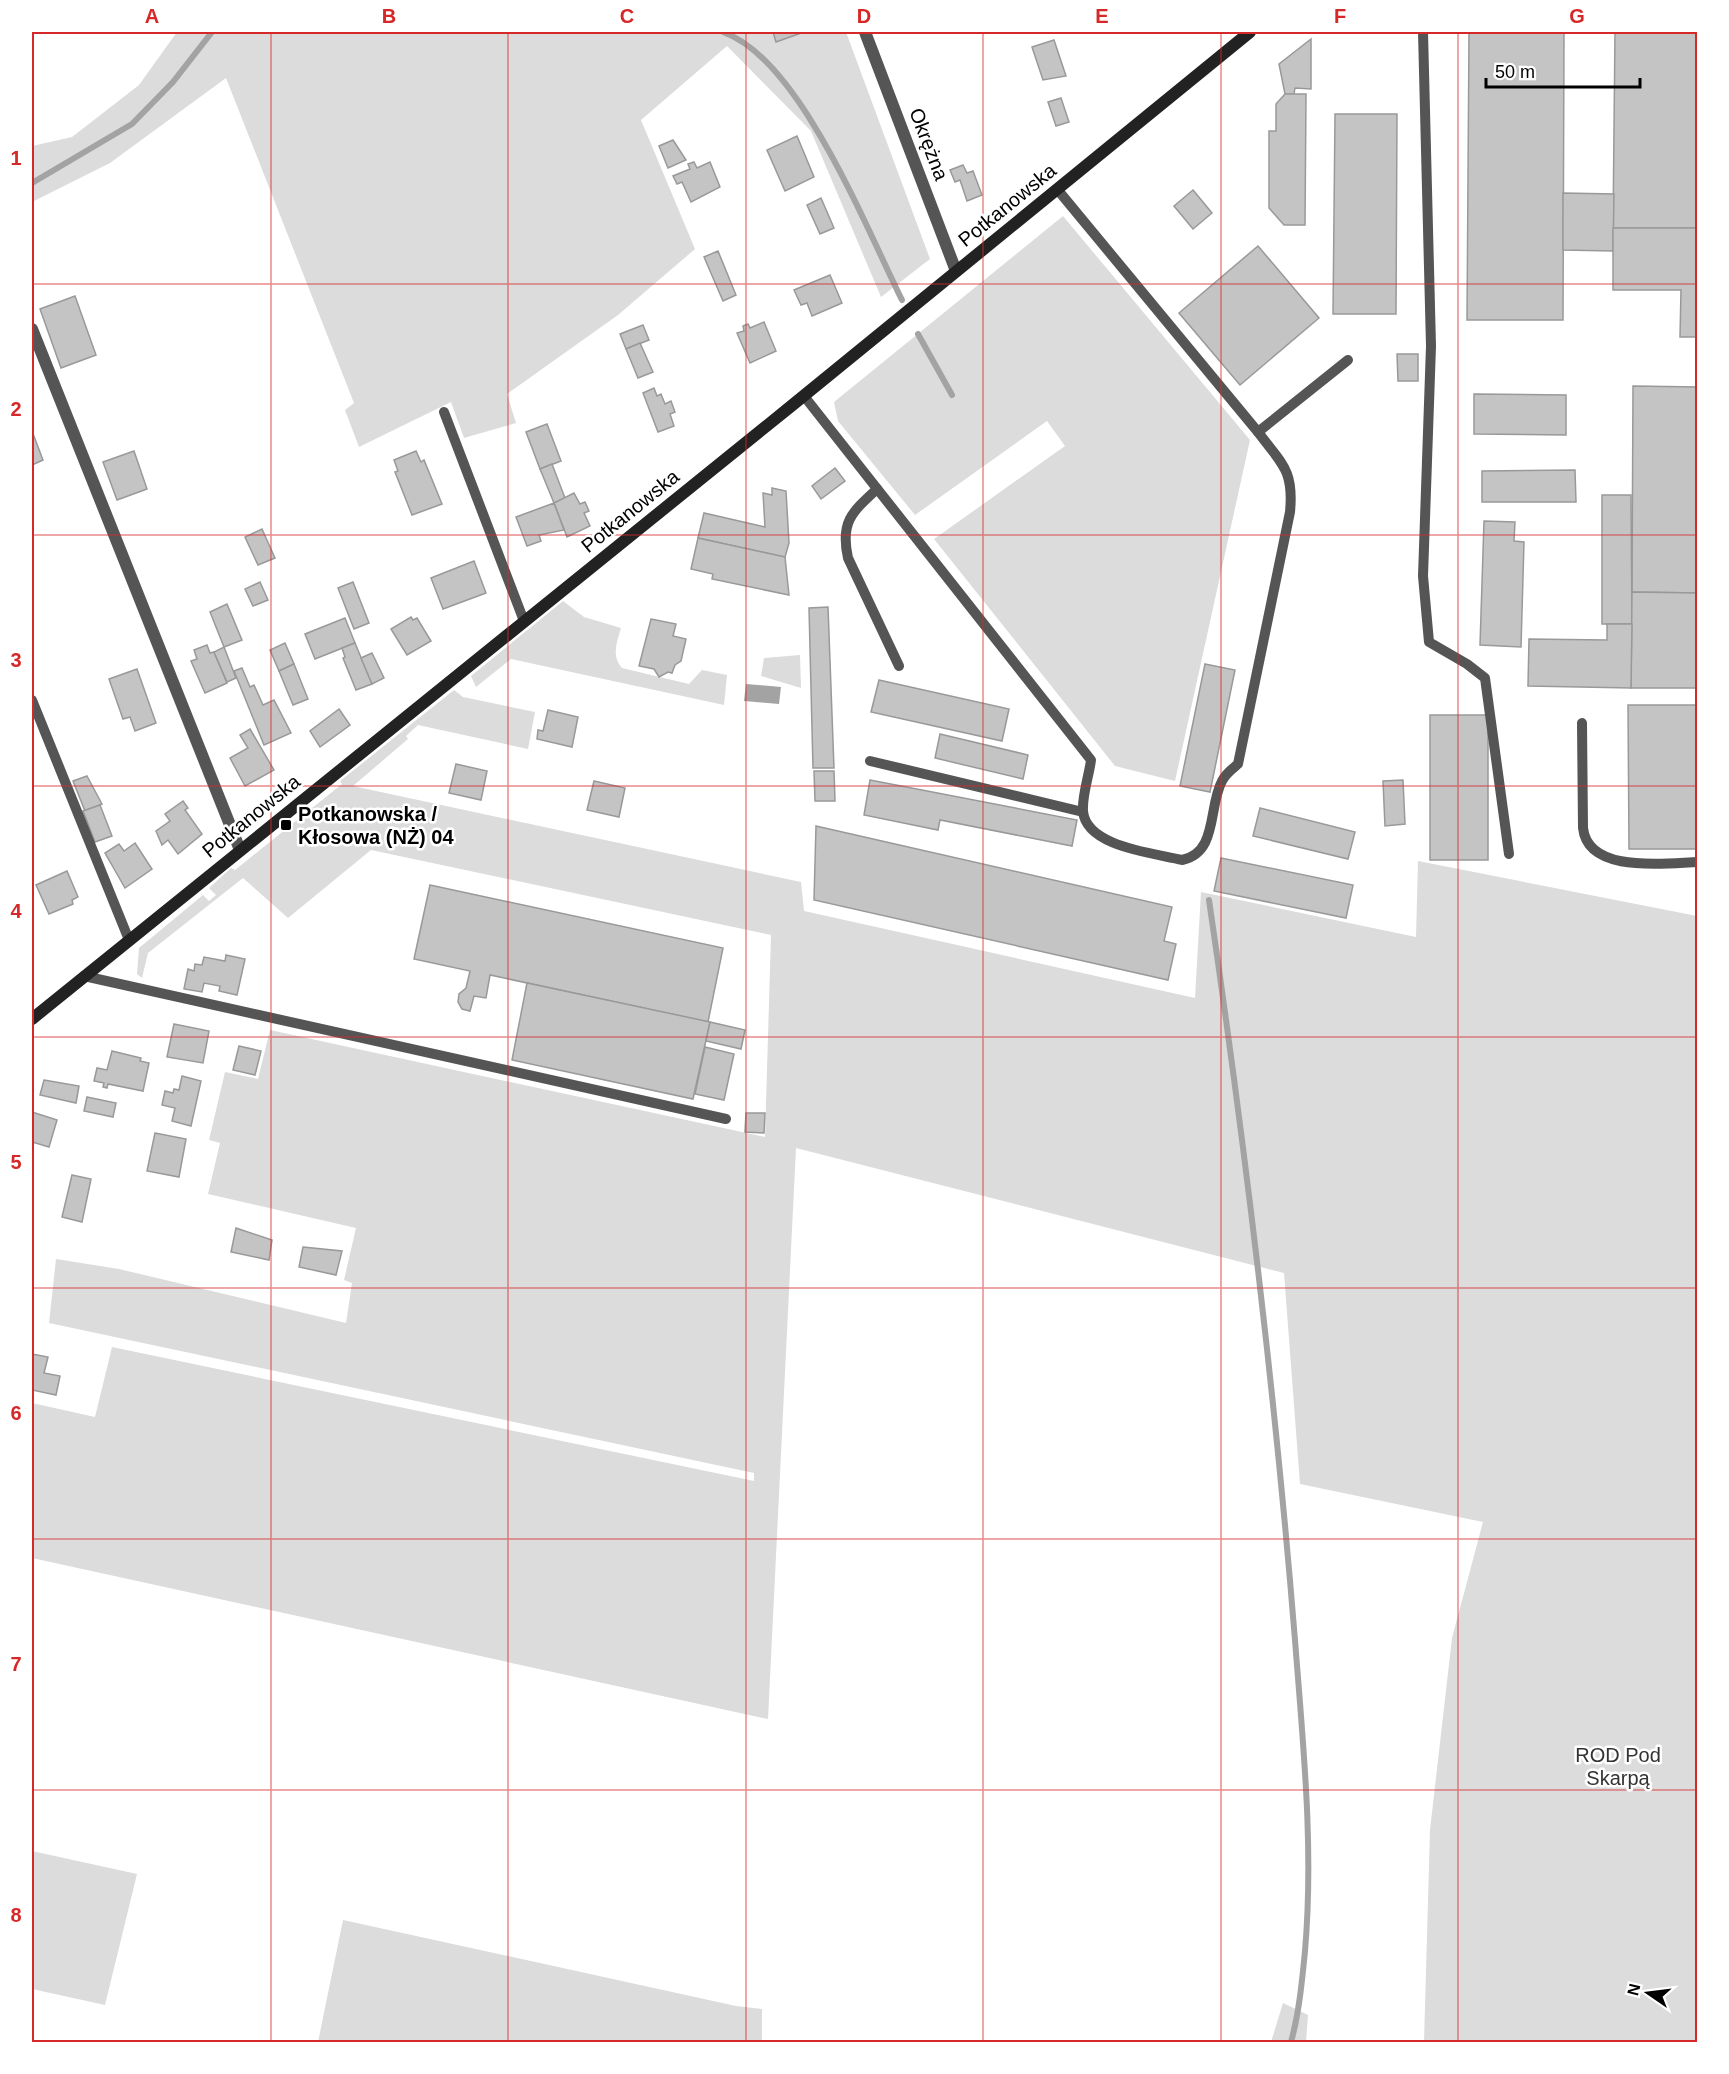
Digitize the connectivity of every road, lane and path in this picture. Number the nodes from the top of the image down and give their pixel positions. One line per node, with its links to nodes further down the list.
1 (865, 32): 5 (street, Okrężna)
2 (1250, 32): 4 (street, Potkanowska)
3 (1423, 32): 19 (lane)
4 (1057, 189): 5 (street, Potkanowska); 10 (lane)
5 (956, 271): 8 (street, Potkanowska)
6 (32, 329): 18 (street)
7 (1348, 360): 10 (lane)
8 (804, 396): 11 (lane); 12 (street, Potkanowska)
9 (444, 412): 12 (lane)
10 (1258, 432): 17 (lane)
11 (877, 489): 13 (lane); 17 (lane)
12 (524, 621): 18 (street, Potkanowska)
13 (899, 666)
14 (32, 700): 21 (lane)
15 (1582, 723): 20 (lane)
16 (870, 761): 17 (lane)
17 (1083, 812)
18 (240, 850): 21 (street, Potkanowska)
19 (1509, 854)
20 (1698, 862)
21 (129, 940): 22 (street, Potkanowska)
22 (84, 976): 23 (street, Potkanowska); 24 (lane)
23 (32, 1018)
24 (726, 1119)

